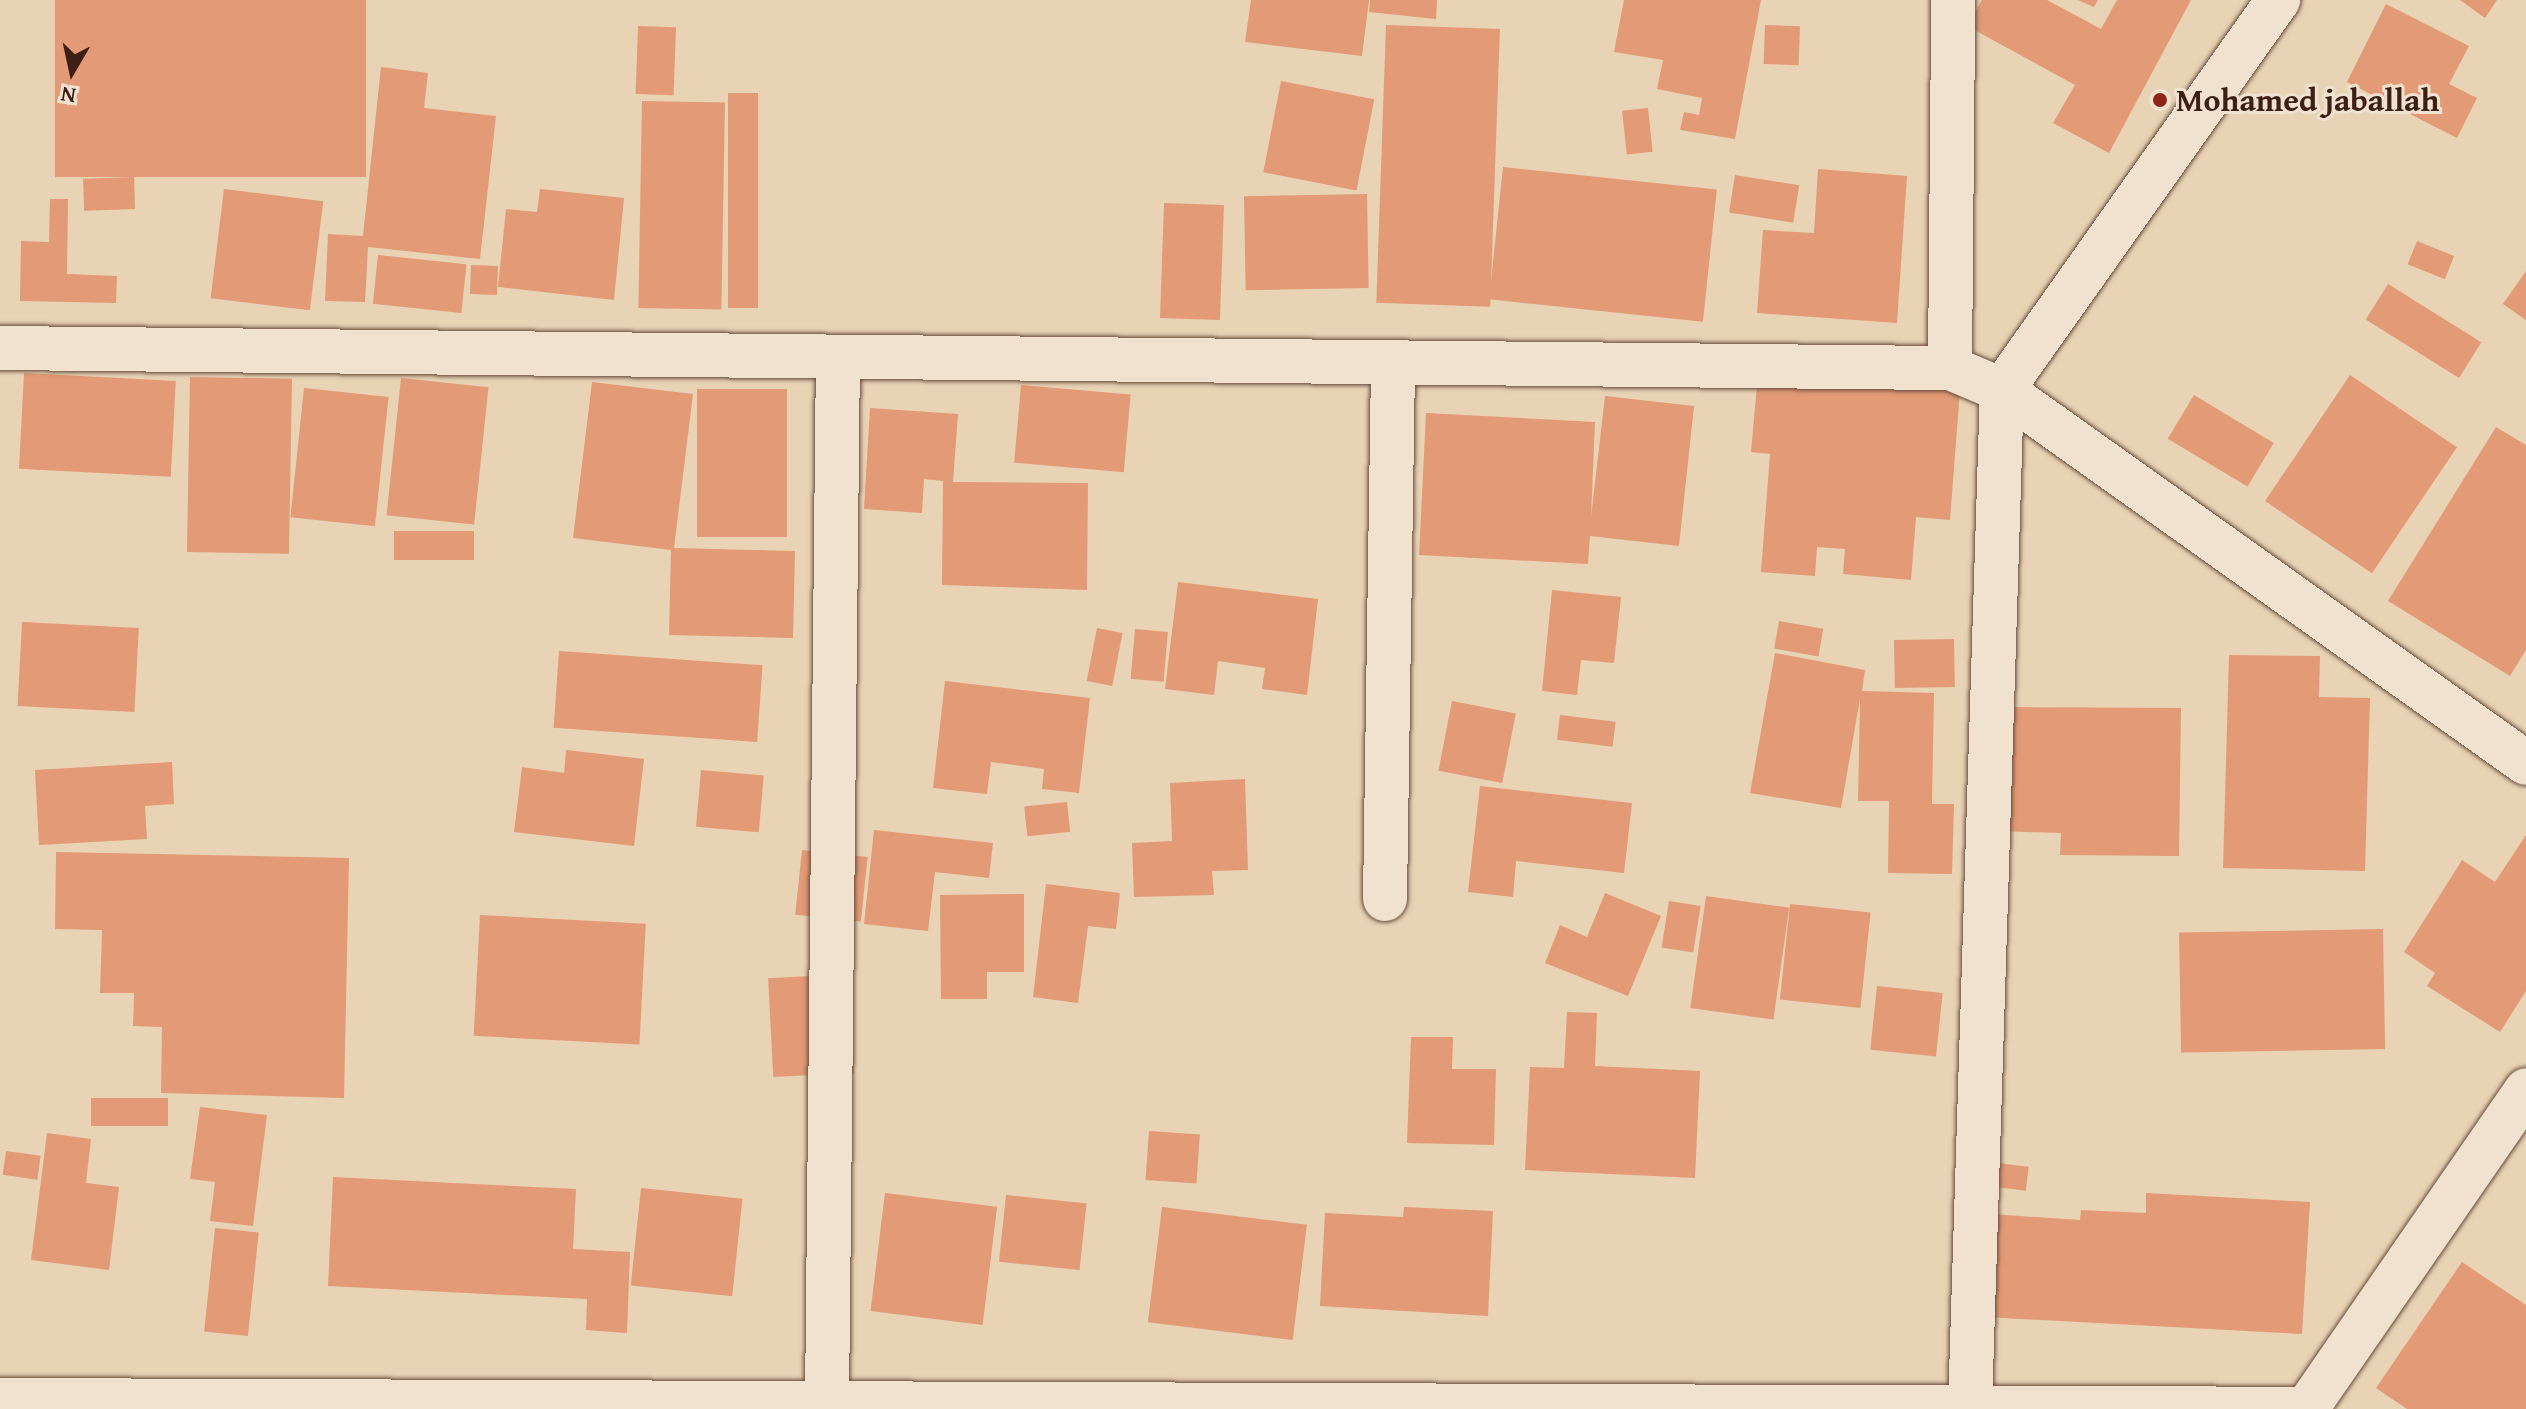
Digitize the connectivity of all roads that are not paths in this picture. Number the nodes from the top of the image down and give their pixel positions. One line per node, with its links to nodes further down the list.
1 (1953, 0): 6 (street)
2 (2278, 0): 7 (street)
3 (0, 348): 4 (street)
4 (838, 359): 5 (street); 12 (street)
5 (1393, 363): 6 (street); 9 (street)
6 (1950, 368): 7 (street)
7 (2002, 390): 8 (street); 14 (street)
8 (2526, 763)
9 (1385, 899)
10 (2526, 1090): 15 (street)
11 (0, 1400): 12 (street)
12 (827, 1402): 13 (street)
13 (1291, 1406): 14 (street)
14 (1970, 1407): 15 (street)
15 (2308, 1408)

